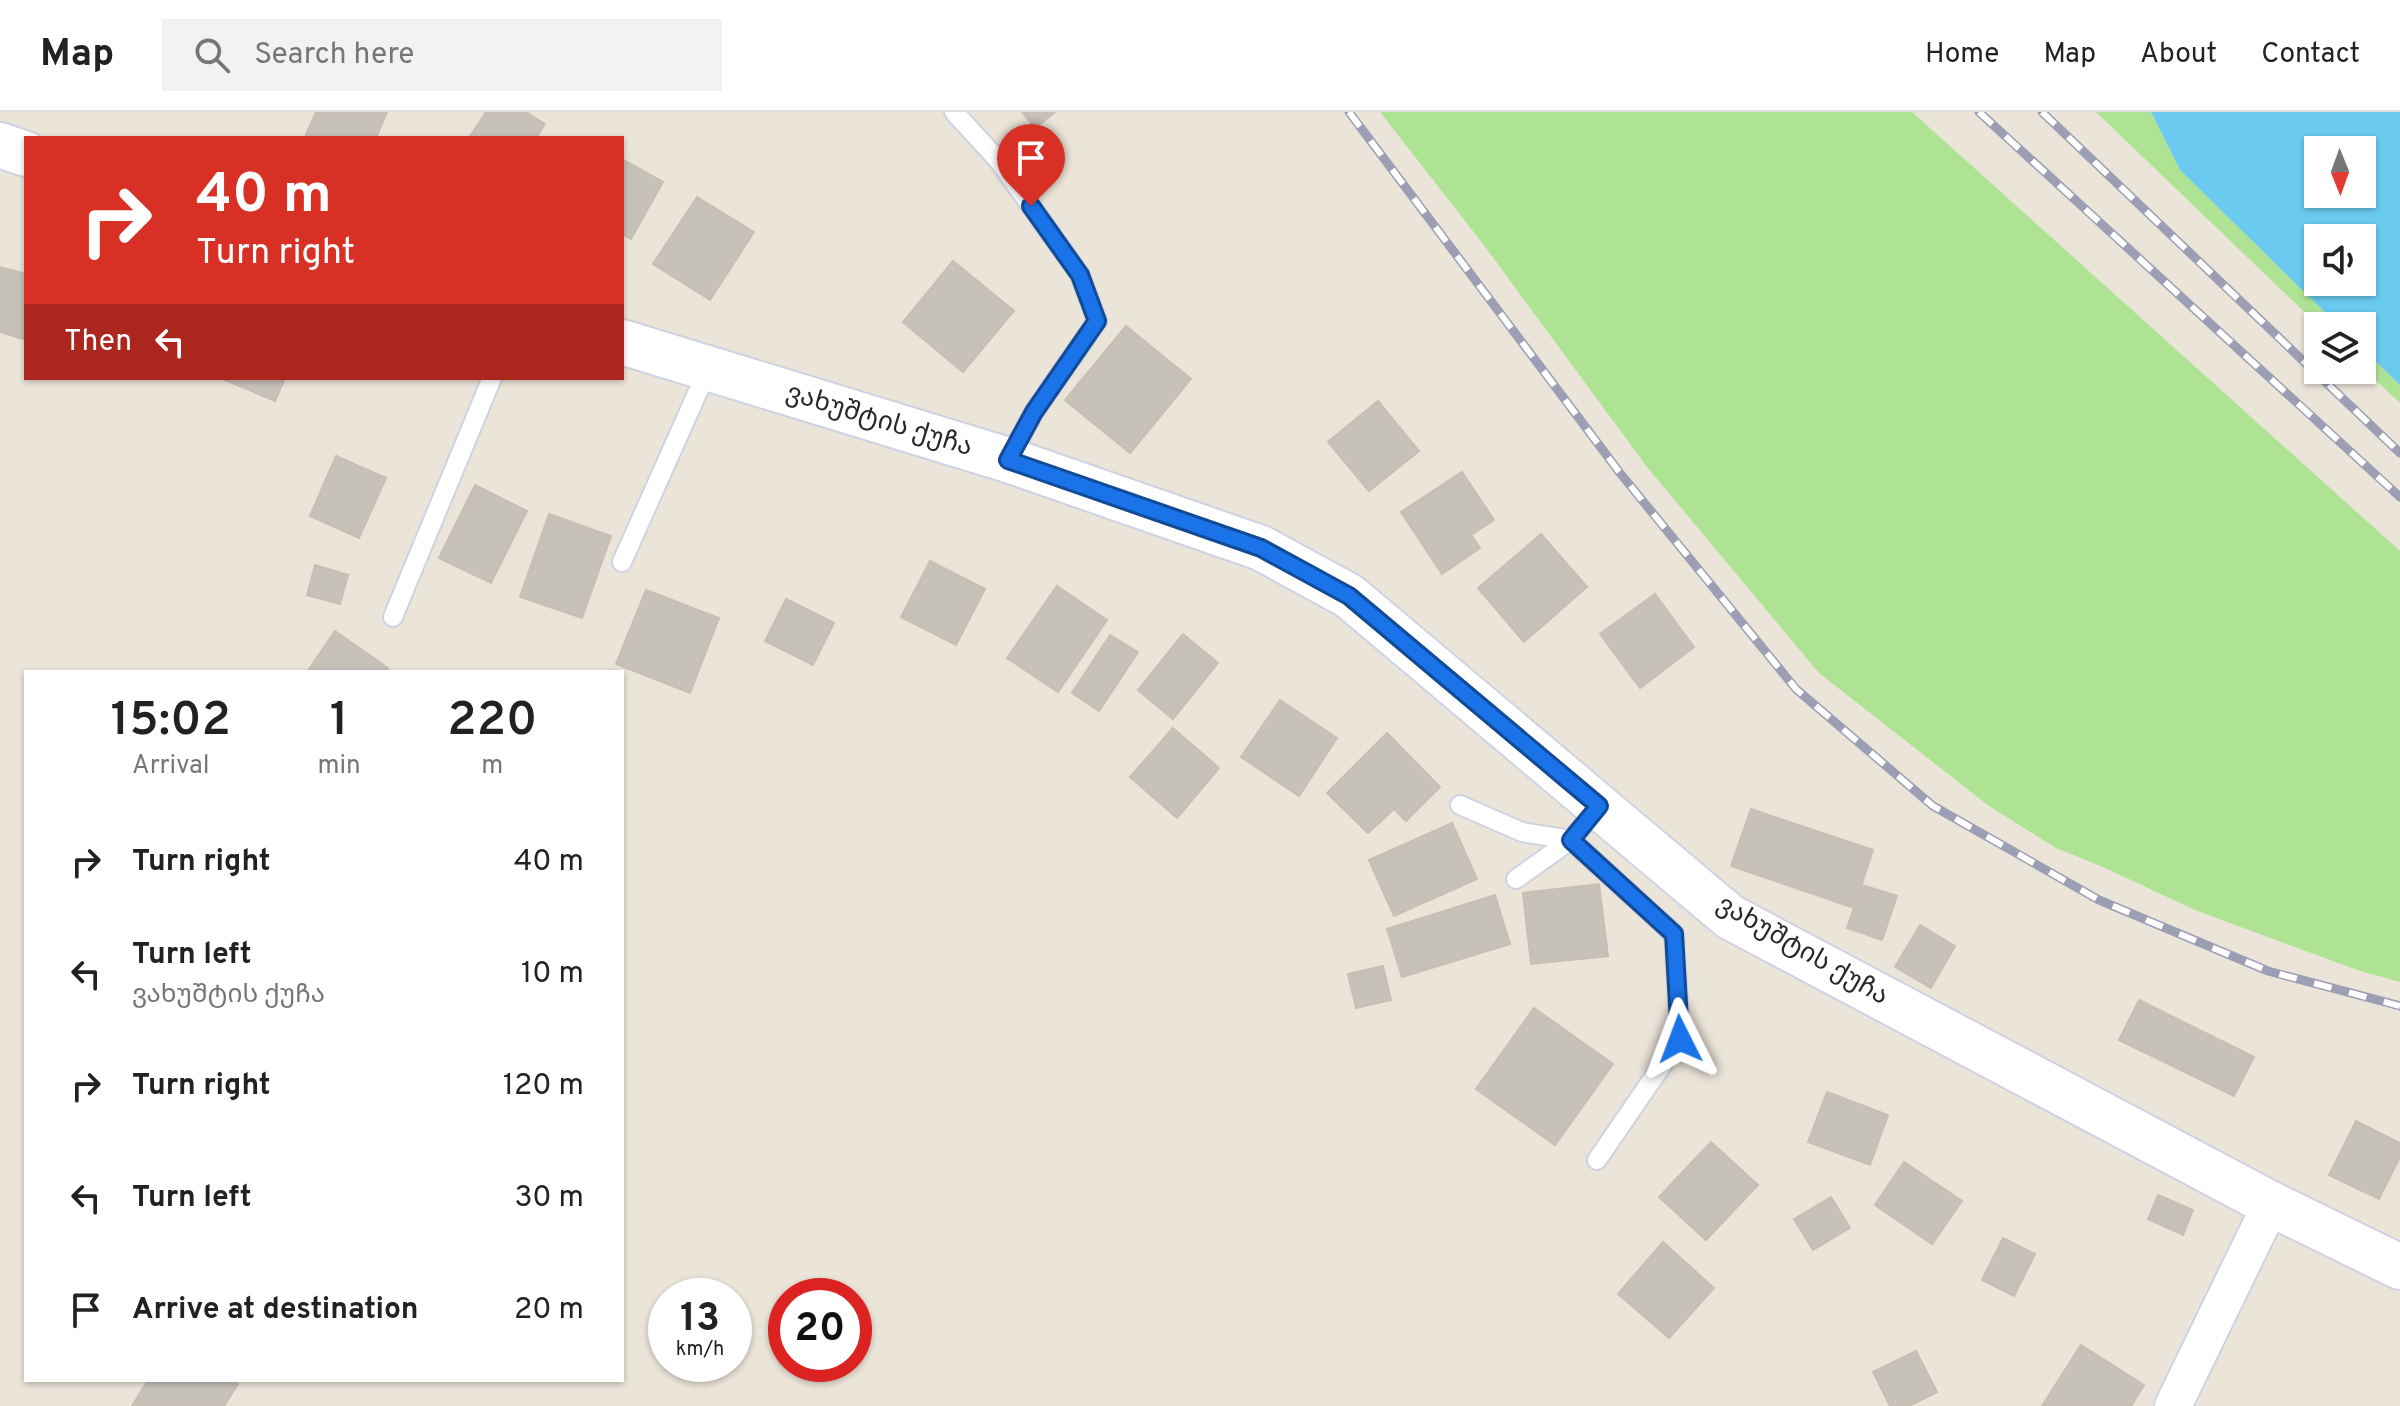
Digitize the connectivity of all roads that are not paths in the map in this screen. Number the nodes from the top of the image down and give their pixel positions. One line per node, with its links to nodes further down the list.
1 (954, 112): 7 (lane)
2 (0, 145): 3 (street)
3 (24, 153)
4 (624, 343): 5 (street, ვახუშტის ქუჩა)
5 (708, 369): 7 (street, ვახუშტის ქუჩა); 8 (lane)
6 (491, 380): 9 (lane)
7 (1008, 460): 11 (street, ვახუშტის ქუჩა)
8 (622, 562)
9 (393, 617)
10 (1460, 805): 12 (lane)
11 (1599, 806): 12 (lane); 15 (street, ვახუშტის ქუჩა)
12 (1571, 840): 13 (lane); 14 (lane)
13 (1516, 879)
14 (1597, 1160)
15 (2271, 1204): 16 (street, ვახუშტის ქუჩა); 17 (street)
16 (2400, 1267)
17 (2173, 1406)

